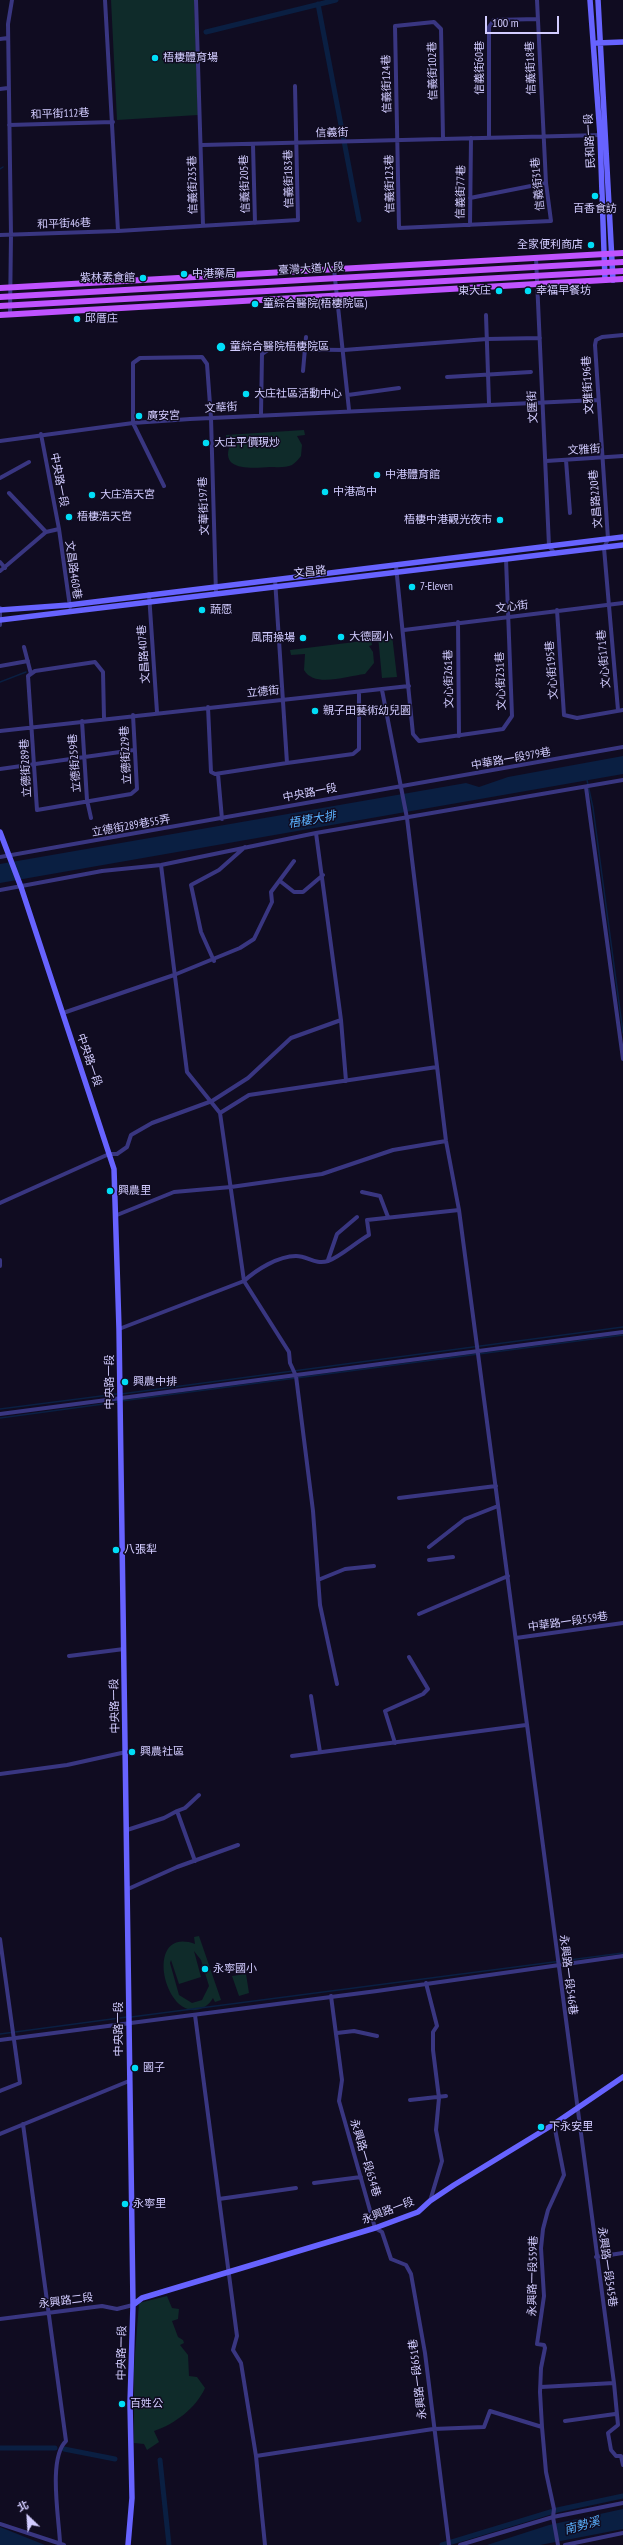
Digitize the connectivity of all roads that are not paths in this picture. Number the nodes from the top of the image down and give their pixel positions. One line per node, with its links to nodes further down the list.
1 (12, 0): 9 (street)
2 (105, 0): 17 (street)
3 (196, 0): 27 (street)
4 (537, 0): 7 (street, 信義街18巷)
5 (590, 0): 13 (street, 民和路一段)
6 (598, 0): 12 (street, 民和路一段)
7 (538, 19): 20 (street, 信義街18巷); 22 (street, 信義街60巷)
8 (395, 26): 23 (street, 信義街102巷); 25 (street, 信義街124巷)
9 (8, 38): 10 (street); 15 (street)
10 (0, 39)
11 (623, 42): 12 (street)
12 (600, 43): 13 (street); 19 (street, 民和路一段)
13 (593, 44): 21 (street, 民和路一段)
14 (295, 86): 26 (street)
15 (8, 88): 16 (street); 18 (street)
16 (0, 89)
17 (113, 122): 18 (street, 和平街112巷); 35 (street)
18 (8, 125): 37 (street)
19 (607, 135): 21 (street, 信義街); 39 (street, 民和路一段)
20 (543, 136): 21 (street, 信義街); 22 (street, 信義街); 29 (street, 信義街31巷)
21 (600, 136): 39 (street, 民和路一段)
22 (489, 137): 24 (street, 信義街)
23 (444, 138): 24 (street, 信義街); 25 (street, 信義街)
24 (471, 138): 30 (street, 信義街77巷)
25 (398, 140): 26 (street, 信義街); 34 (street, 信義街123巷)
26 (297, 142): 28 (street, 信義街); 31 (street, 信義街183巷)
27 (202, 145): 28 (street, 信義街); 33 (street, 信義街235巷)
28 (253, 145): 31 (street, 信義街205巷)
29 (546, 183): 30 (street); 32 (street, 信義街31巷)
30 (470, 198): 32 (street, 信義街77巷)
31 (255, 223): 33 (street, 和平街46巷)
32 (470, 224): 34 (street, 信義街77巷)
33 (203, 225): 35 (street, 和平街46巷)
34 (399, 228)
35 (118, 230): 37 (street, 和平街46巷)
36 (0, 234): 37 (street, 和平街46巷)
37 (11, 235): 56 (street)
38 (623, 253): 39 (main road, 臺灣大道八段)
39 (608, 254): 40 (main road, 臺灣大道八段); 42 (street, 民和路一段)
40 (536, 258): 43 (street, 文匯街); 44 (main road, 臺灣大道八段)
41 (623, 262): 42 (main road, 臺灣大道八段)
42 (609, 263): 43 (main road, 臺灣大道八段); 45 (street, 民和路一段); 47 (street, 民和路一段)
43 (537, 267): 48 (street, 文匯街); 49 (main road, 臺灣大道八段)
44 (334, 269): 49 (street); 56 (main road, 臺灣大道八段)
45 (613, 271): 46 (main road, 臺灣大道八段); 47 (main road, 臺灣大道八段); 51 (main road); 52 (street, 民和路一段)
46 (623, 271)
47 (605, 272): 48 (main road, 臺灣大道八段); 51 (street, 民和路一段)
48 (537, 275): 53 (street, 文匯街); 54 (main road, 臺灣大道八段)
49 (335, 278): 54 (street); 59 (main road, 臺灣大道八段)
50 (623, 279): 52 (main road)
51 (605, 280): 52 (main road); 53 (main road)
52 (613, 280)
53 (538, 284): 57 (main road); 67 (street, 文匯街)
54 (336, 286): 57 (street); 61 (main road, 臺灣大道八段)
55 (0, 288): 56 (main road, 臺灣大道八段)
56 (10, 288): 59 (street)
57 (337, 294): 63 (main road); 70 (street)
58 (0, 297): 59 (main road, 臺灣大道八段)
59 (10, 297): 61 (street)
60 (0, 306): 61 (main road, 臺灣大道八段)
61 (10, 306): 63 (street)
62 (0, 315): 63 (main road)
63 (10, 315)
64 (486, 315): 68 (street)
65 (623, 335): 77 (street, 文雅街196巷)
66 (306, 336): 69 (street)
67 (540, 338): 68 (street); 79 (street, 文匯街)
68 (487, 339): 70 (street); 73 (street)
69 (305, 349): 70 (street); 71 (street); 81 (street)
70 (344, 350): 76 (street)
71 (303, 371)
72 (531, 372): 73 (street)
73 (488, 374): 74 (street); 78 (street)
74 (447, 377)
75 (399, 388): 76 (street)
76 (348, 395): 80 (street)
77 (597, 400): 79 (street, 文華街); 87 (street, 文雅街196巷)
78 (489, 403): 79 (street, 文華街); 80 (street, 文華街)
79 (541, 403): 89 (street, 文匯街)
80 (349, 410): 81 (street, 文華街)
81 (261, 414): 82 (street, 文華街)
82 (211, 418): 83 (street, 文華街); 83 (street, 文華街197巷); 110 (street, 文華街197巷)
83 (133, 423): 84 (street, 文華街); 92 (street)
84 (41, 434): 85 (street, 文華街); 95 (street, 中央路一段)
85 (0, 441)
86 (623, 456): 87 (street, 文雅街)
87 (601, 458): 88 (street, 文雅街); 98 (street, 文昌路220巷)
88 (566, 460): 89 (street, 文雅街); 94 (street)
89 (546, 461): 100 (street, 文匯街)
90 (29, 462): 91 (street)
91 (0, 478)
92 (164, 486)
93 (9, 493): 96 (street)
94 (570, 512)
95 (59, 529): 96 (street); 116 (street, 文昌路460巷)
96 (46, 532): 106 (street)
97 (623, 537): 98 (street, 文昌路)
98 (608, 539): 100 (street, 文昌路); 101 (street)
99 (623, 545): 101 (street, 文昌路)
100 (549, 546): 102 (street); 105 (street, 文昌路)
101 (604, 548): 102 (street, 文昌路); 117 (street, 文心街171巷)
102 (555, 554): 103 (street, 文昌路)
103 (506, 559): 108 (street, 文昌路); 121 (street, 文心街231巷)
104 (0, 562): 106 (street)
105 (396, 566): 108 (street); 109 (street, 文昌路)
106 (4, 568): 107 (street)
107 (0, 571)
108 (397, 574): 111 (street, 文昌路); 124 (street)
109 (275, 579): 110 (street, 文昌路); 111 (street)
110 (215, 586): 112 (street, 文昌路); 113 (street, 文華街197巷)
111 (275, 586): 113 (street, 文昌路); 132 (street)
112 (149, 594): 114 (street, 文昌路407巷); 116 (street, 文昌路)
113 (216, 594): 114 (street, 文昌路)
114 (149, 602): 120 (street, 文昌路); 136 (street, 文昌路407巷)
115 (623, 604): 117 (street, 文心街)
116 (70, 605): 118 (street, 文昌路); 120 (street, 文昌路460巷)
117 (609, 605): 119 (street, 文心街); 134 (street, 文心街171巷)
118 (0, 609): 122 (street)
119 (556, 610): 121 (street, 文心街); 134 (street, 文心街195巷)
120 (70, 614): 122 (street, 文昌路)
121 (508, 616): 123 (street, 文心街); 142 (street, 文心街231巷)
122 (0, 622)
123 (458, 622): 124 (street, 文心街); 142 (street, 文心街261巷)
124 (404, 630): 129 (street)
125 (24, 647): 126 (street)
126 (28, 661): 127 (street); 128 (street)
127 (0, 666)
128 (31, 674): 138 (street); 140 (street, 立德街289巷)
129 (409, 686): 130 (street, 立德街); 142 (street, 文心街231巷)
130 (382, 690): 131 (street, 立德街); 151 (street, 永興路一段546巷)
131 (358, 692): 132 (street, 立德街); 146 (street)
132 (283, 699): 133 (street, 立德街); 146 (street)
133 (208, 707): 136 (street, 立德街); 149 (street)
134 (618, 710): 135 (street)
135 (623, 710)
136 (157, 712): 137 (street, 立德街)
137 (133, 715): 138 (street, 立德街); 144 (street, 立德街229巷)
138 (104, 718): 139 (street, 立德街)
139 (82, 721): 140 (street, 立德街); 145 (street, 立德街259巷)
140 (33, 726): 141 (street, 立德街); 147 (street, 立德街289巷)
141 (0, 731)
142 (459, 736)
143 (623, 748): 151 (street, 中華路一段979巷)
144 (134, 750): 145 (street); 153 (street, 立德街229巷)
145 (83, 756): 147 (street); 153 (street, 立德街259巷)
146 (287, 763): 149 (street)
147 (34, 764): 148 (street); 154 (street, 立德街289巷)
148 (0, 769)
149 (218, 774): 157 (street)
150 (623, 780): 152 (street)
151 (402, 786): 156 (street, 永興路一段546巷); 157 (street, 中央路一段)
152 (586, 787): 156 (street); 173 (street)
153 (87, 800): 154 (street, 立德街259巷); 155 (street)
154 (37, 810)
155 (90, 818)
156 (406, 818): 159 (street); 174 (street, 永興路一段546巷)
157 (222, 819): 162 (street, 立德街289巷55弄)
158 (0, 832): 162 (street)
159 (316, 833): 160 (street); 165 (street)
160 (246, 846): 164 (street); 169 (street)
161 (0, 857): 162 (street, 立德街289巷55弄)
162 (9, 858): 167 (street, 中央路一段)
163 (294, 861): 166 (street)
164 (161, 865): 167 (street); 170 (street)
165 (323, 875): 166 (street); 172 (street)
166 (280, 880): 169 (street)
167 (20, 884): 168 (street); 171 (street, 中央路一段)
168 (0, 890)
169 (214, 961): 170 (street)
170 (174, 975): 171 (street); 176 (street)
171 (63, 1013): 179 (street, 中央路一段)
172 (341, 1020): 175 (street); 176 (street)
173 (623, 1058)
174 (437, 1067): 175 (street); 178 (street, 永興路一段546巷)
175 (346, 1081): 177 (street)
176 (212, 1101): 177 (street); 179 (street)
177 (220, 1113): 180 (street)
178 (446, 1141): 180 (street); 183 (street, 永興路一段546巷)
179 (109, 1154): 182 (street); 184 (street, 中央路一段)
180 (231, 1187): 184 (street); 190 (street)
181 (362, 1192): 185 (street)
182 (0, 1203)
183 (459, 1210): 185 (street); 193 (street, 永興路一段546巷)
184 (117, 1215): 191 (street, 中央路一段)
185 (388, 1216): 188 (street)
186 (357, 1217): 188 (street)
187 (0, 1260): 189 (street)
188 (328, 1260): 190 (street)
189 (0, 1266)
190 (244, 1281): 191 (street); 194 (street)
191 (119, 1329): 195 (street, 中央路一段)
192 (623, 1332): 193 (street)
193 (478, 1352): 194 (street); 197 (street, 永興路一段546巷)
194 (296, 1376): 195 (street); 205 (street)
195 (120, 1397): 196 (street); 209 (street, 中央路一段)
196 (0, 1414)
197 (496, 1486): 198 (street); 199 (street, 永興路一段546巷)
198 (399, 1498)
199 (498, 1506): 200 (street); 204 (street, 永興路一段546巷)
200 (429, 1547)
201 (453, 1557): 202 (street)
202 (428, 1560)
203 (374, 1566): 205 (street)
204 (508, 1576): 206 (street); 208 (street, 永興路一段546巷)
205 (318, 1580): 212 (street)
206 (419, 1614)
207 (623, 1624): 208 (street, 中華路一段559巷)
208 (516, 1638): 214 (street, 永興路一段546巷)
209 (124, 1649): 210 (street); 216 (street, 中央路一段)
210 (70, 1656)
211 (409, 1657): 215 (street)
212 (337, 1684)
213 (310, 1696): 217 (street)
214 (526, 1725): 215 (street); 228 (street, 永興路一段546巷)
215 (395, 1743): 217 (street)
216 (126, 1752): 219 (street); 222 (street, 中央路一段)
217 (320, 1752): 218 (street)
218 (292, 1756)
219 (0, 1774)
220 (199, 1795): 221 (street)
221 (177, 1811): 222 (street); 224 (street)
222 (128, 1830): 225 (street, 中央路一段)
223 (238, 1845): 224 (street)
224 (195, 1861): 225 (street)
225 (128, 1889): 232 (street, 中央路一段)
226 (0, 1939): 235 (street)
227 (623, 1956): 228 (street)
228 (558, 1964): 229 (street); 243 (street, 永興路一段546巷)
229 (426, 1983): 230 (street); 241 (street)
230 (331, 1996): 231 (street); 233 (street, 永興路一段654巷)
231 (195, 2015): 232 (street); 250 (street)
232 (129, 2024): 235 (street); 238 (street, 中央路一段)
233 (337, 2033): 234 (street); 247 (street, 永興路一段654巷)
234 (377, 2036)
235 (13, 2038): 236 (street); 239 (street)
236 (0, 2040)
237 (623, 2078): 243 (street, 永興路一段)
238 (129, 2081): 244 (street); 256 (street, 中央路一段)
239 (0, 2091)
240 (446, 2096): 241 (street)
241 (439, 2098): 242 (street); 251 (street)
242 (410, 2100)
243 (577, 2107): 245 (street, 永興路一段); 254 (street, 永興路一段545巷)
244 (23, 2124): 246 (street); 257 (street)
245 (554, 2124): 251 (street, 永興路一段); 260 (street, 永興路一段559巷)
246 (0, 2134)
247 (361, 2178): 248 (street); 252 (street, 永興路一段654巷)
248 (314, 2183)
249 (296, 2188): 250 (street)
250 (219, 2199): 255 (street)
251 (430, 2201): 252 (street, 永興路一段)
252 (375, 2228): 255 (street, 永興路一段); 264 (street, 永興路一段651巷)
253 (623, 2254): 254 (street)
254 (596, 2257): 259 (street, 永興路一段545巷)
255 (230, 2271): 256 (street, 永興路一段); 265 (street)
256 (133, 2305): 257 (street, 永興路二段); 273 (street, 中央路一段)
257 (49, 2313): 258 (street, 永興路二段); 271 (street)
258 (0, 2319)
259 (614, 2383): 260 (street); 261 (street, 永興路一段545巷)
260 (541, 2387): 263 (street, 永興路一段559巷)
261 (615, 2414): 262 (street); 266 (street, 永興路一段545巷)
262 (565, 2421)
263 (542, 2427): 264 (street); 268 (street, 永興路一段559巷)
264 (433, 2430): 265 (street); 275 (street, 永興路一段651巷)
265 (256, 2456): 274 (street)
266 (623, 2465)
267 (623, 2503): 268 (street)
268 (553, 2520): 272 (street, 永興路一段559巷); 276 (street)
269 (0, 2524): 271 (street)
270 (623, 2533): 277 (street)
271 (62, 2544)
272 (558, 2544)
273 (128, 2545)
274 (265, 2545)
275 (449, 2545)
276 (460, 2545)
277 (565, 2545)

